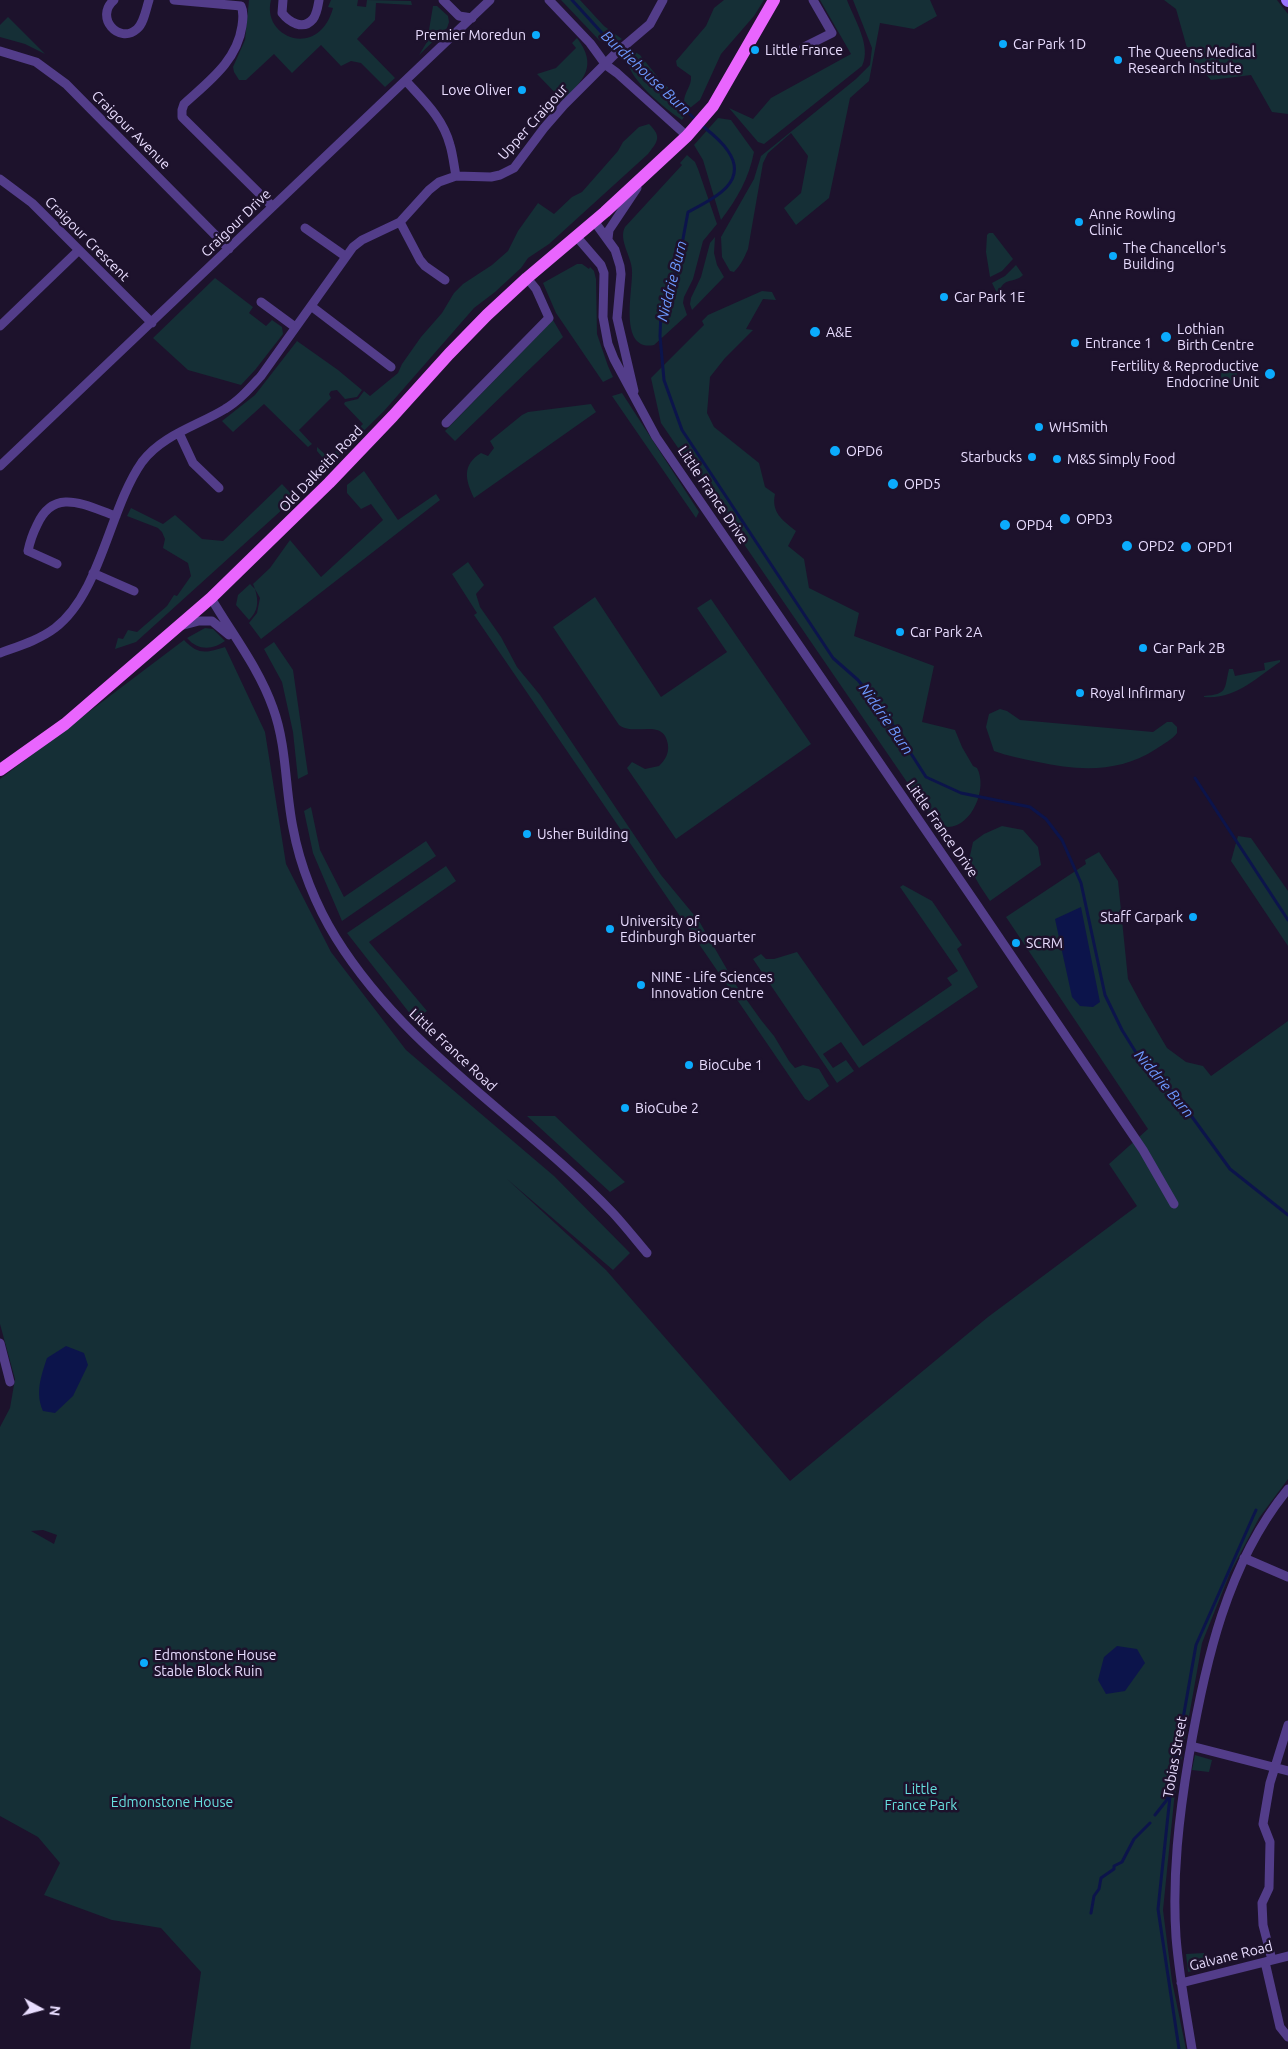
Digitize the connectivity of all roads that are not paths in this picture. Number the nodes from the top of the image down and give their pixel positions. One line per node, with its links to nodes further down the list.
1 (114, 0): 2 (street)
2 (149, 0)
3 (174, 0): 21 (street)
4 (283, 0): 5 (street)
5 (319, 0)
6 (443, 0): 12 (street)
7 (490, 0): 12 (street, Craigour Drive)
8 (549, 0): 15 (street)
9 (663, 0): 15 (street, Upper Craigour)
10 (774, 0): 17 (main road, Old Dalkeith Road)
11 (813, 0): 13 (street)
12 (472, 18): 16 (street, Craigour Drive)
13 (804, 47)
14 (0, 51): 27 (street, Craigour Avenue)
15 (606, 65): 17 (street); 19 (street, Upper Craigour)
16 (406, 81): 19 (street); 21 (street, Craigour Drive)
17 (689, 134): 18 (main road, Old Dalkeith Road)
18 (647, 173): 22 (main road, Old Dalkeith Road); 26 (street, Old Dalkeith Road)
19 (456, 176): 23 (street, Upper Craigour)
20 (0, 179): 28 (street, Craigour Crescent)
21 (272, 206): 27 (street, Craigour Drive)
22 (594, 221): 25 (main road, Old Dalkeith Road); 26 (street, Little France Drive)
23 (400, 222): 29 (street, Upper Craigour); 31 (street)
24 (305, 228): 29 (street)
25 (576, 236): 30 (main road, Old Dalkeith Road); 38 (street, Little France Drive)
26 (608, 240): 38 (street, Little France Drive)
27 (229, 249): 35 (street, Craigour Drive)
28 (80, 250): 34 (street); 35 (street, Craigour Crescent)
29 (345, 256): 33 (street, Upper Craigour)
30 (527, 278): 39 (street); 49 (main road, Old Dalkeith Road)
31 (445, 280)
32 (261, 302): 36 (street)
33 (311, 306): 36 (street, Upper Craigour); 37 (street)
34 (2, 321)
35 (152, 323): 41 (street, Craigour Drive)
36 (295, 327): 40 (street, Upper Craigour)
37 (391, 366)
38 (635, 396): 54 (street, Little France Drive)
39 (446, 423)
40 (179, 433): 42 (street); 43 (street, Upper Craigour)
41 (0, 466)
42 (219, 488)
43 (116, 516): 44 (street); 47 (street, Upper Craigour)
44 (28, 551): 45 (street); 46 (street)
45 (18, 553)
46 (57, 564)
47 (93, 573): 48 (street); 51 (street, Upper Craigour)
48 (134, 591)
49 (211, 598): 50 (main road, Old Dalkeith Road); 52 (street, Little France Road)
50 (178, 626): 52 (street, Little France Road); 53 (main road, Old Dalkeith Road)
51 (0, 653)
52 (247, 656): 55 (street, Little France Road)
53 (0, 770)
54 (1174, 1204)
55 (647, 1254)
56 (0, 1343): 57 (street)
57 (2, 1352): 58 (street)
58 (10, 1382)
59 (1288, 1489): 60 (street, Tobias Street)
60 (1244, 1558): 61 (street); 63 (street, Tobias Street)
61 (1288, 1577)
62 (1288, 1725): 64 (street)
63 (1191, 1746): 64 (street); 68 (street, Tobias Street)
64 (1276, 1768): 65 (street); 67 (street)
65 (1288, 1771)
66 (1288, 1956): 67 (street, Galvane Road)
67 (1268, 1961): 68 (street, Galvane Road); 69 (street)
68 (1181, 1983): 70 (street, Tobias Street)
69 (1288, 2038)
70 (1192, 2049)

